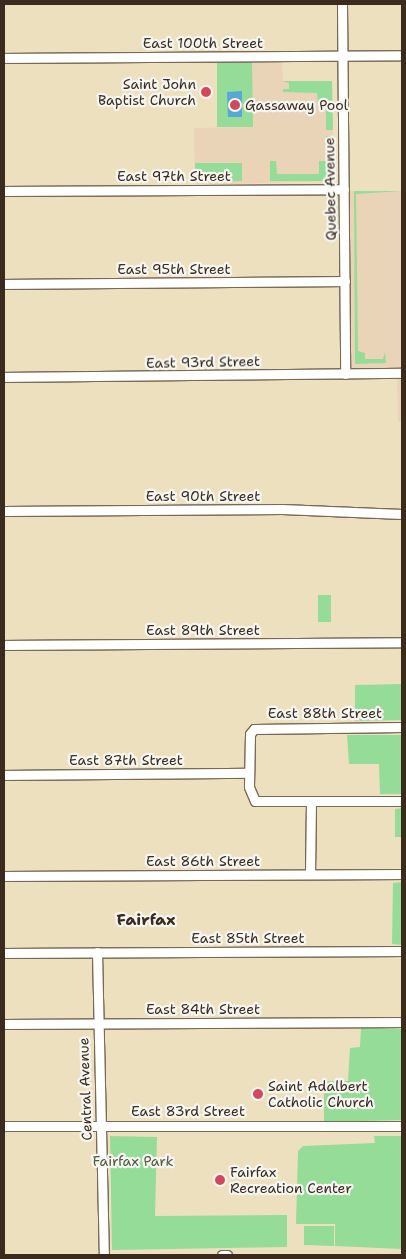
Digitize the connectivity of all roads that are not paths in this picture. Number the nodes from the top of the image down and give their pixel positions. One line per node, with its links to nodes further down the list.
1 (342, 4): 2 (street, Quebec Avenue)
2 (343, 55): 3 (street, East 100th Street); 4 (street, East 100th Street); 5 (street, Quebec Avenue)
3 (402, 55)
4 (4, 58)
5 (344, 188): 6 (street, East 97th Street); 7 (street, Quebec Avenue)
6 (4, 191)
7 (345, 281): 8 (street, East 95th Street); 10 (street, Quebec Avenue)
8 (4, 284)
9 (402, 373): 10 (street, East 93rd Street)
10 (346, 374): 11 (street, East 93rd Street)
11 (4, 377)
12 (4, 511): 13 (street, East 90th Street)
13 (402, 514)
14 (402, 642): 15 (street, East 89th Street)
15 (4, 645)
16 (402, 727): 17 (street, East 88th Street)
17 (249, 773): 18 (street, East 87th Street); 20 (street)
18 (4, 775)
19 (402, 801): 20 (street)
20 (311, 802): 21 (street)
21 (310, 874): 22 (street, East 86th Street); 23 (street, East 86th Street)
22 (402, 874)
23 (4, 876)
24 (402, 951): 26 (street, East 85th Street)
25 (4, 952): 26 (street, East 85th Street)
26 (97, 952): 29 (street, Central Avenue)
27 (402, 1022): 29 (street, East 84th Street)
28 (4, 1024): 29 (street, East 84th Street)
29 (97, 1024): 30 (street, Central Avenue)
30 (101, 1124): 31 (street, East 83rd Street); 32 (street, East 83rd Street); 33 (street, Central Avenue)
31 (4, 1126)
32 (402, 1126)
33 (104, 1255)
34 (222, 1255): 35 (street)
35 (227, 1255)

